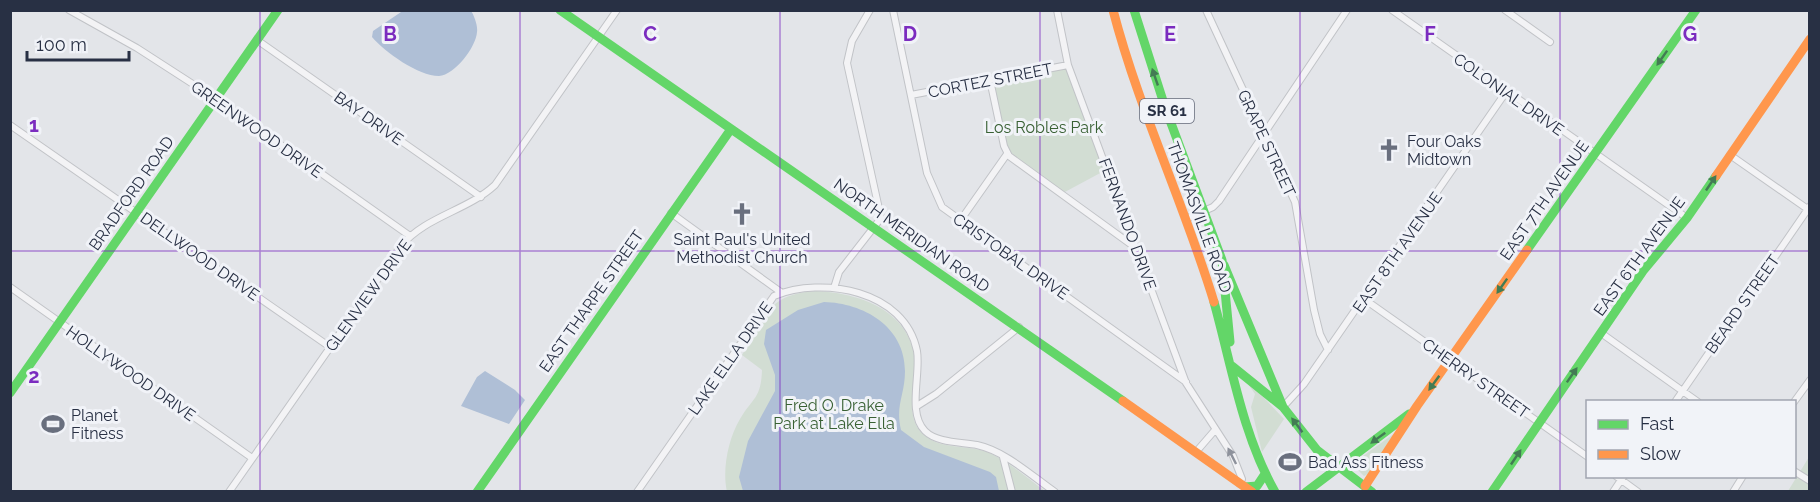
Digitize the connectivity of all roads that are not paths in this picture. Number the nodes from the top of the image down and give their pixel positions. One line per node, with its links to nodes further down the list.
1 (69, 10): 23 (street, GREENWOOD DRIVE)
2 (278, 10): 17 (street, BRADFORD ROAD)
3 (560, 10): 15 (street, NORTH MERIDIAN ROAD)
4 (617, 10): 15 (street, GLENVIEW DRIVE)
5 (870, 10): 40 (street)
6 (893, 10): 22 (street, CRISTOBAL DRIVE)
7 (1057, 10): 19 (street, FERNANDO DRIVE)
8 (1113, 10): 25 (street, THOMASVILLE ROAD / SR 61)
9 (1134, 10): 24 (street, THOMASVILLE ROAD / SR 61, one-way to 9)
10 (1206, 10): 28 (street, GRAPE STREET)
11 (1347, 10): 28 (street)
12 (1392, 10): 21 (street, COLONIAL DRIVE)
13 (1505, 10): 18 (street)
14 (1696, 10): 29 (street, EAST 7TH AVENUE, one-way to 29)
15 (598, 37): 27 (street, NORTH MERIDIAN ROAD); 32 (street, GLENVIEW DRIVE)
16 (1809, 39): 31 (street, EAST 6TH AVENUE)
17 (257, 40): 23 (street, BRADFORD ROAD); 32 (street, BAY DRIVE)
18 (1550, 42)
19 (1068, 65): 20 (street, CORTEZ STREET); 42 (street, FERNANDO DRIVE)
20 (990, 80): 22 (street, CORTEZ STREET); 30 (street)
21 (1506, 92): 29 (street, COLONIAL DRIVE); 47 (street, EAST 8TH AVENUE)
22 (911, 95): 39 (street, CRISTOBAL DRIVE)
23 (216, 99): 35 (street, BRADFORD ROAD); 41 (street, GREENWOOD DRIVE)
24 (1165, 107): 25 (street); 34 (street, THOMASVILLE ROAD / SR 61)
25 (1147, 116): 38 (street, THOMASVILLE ROAD / SR 61)
26 (10, 125): 35 (street, DELLWOOD DRIVE)
27 (731, 129): 36 (street, EAST THARPE STREET); 40 (street, NORTH MERIDIAN ROAD)
28 (1263, 137): 34 (street); 52 (street, GRAPE STREET)
29 (1595, 153): 37 (street, COLONIAL DRIVE); 53 (street, EAST 7TH AVENUE, one-way to 53)
30 (1007, 154): 39 (street); 42 (street)
31 (1730, 155): 33 (street); 37 (street, EAST 6TH AVENUE, one-way to 31)
32 (481, 196): 41 (street, GLENVIEW DRIVE)
33 (1809, 209): 57 (street, BEARD STREET)
34 (1205, 211): 38 (street); 43 (street, THOMASVILLE ROAD / SR 61)
35 (136, 212): 48 (street, BRADFORD ROAD); 51 (street, DELLWOOD DRIVE)
36 (671, 213): 46 (street); 80 (street, EAST THARPE STREET)
37 (1687, 218): 50 (street, EAST 6TH AVENUE)
38 (1186, 219): 54 (street, THOMASVILLE ROAD / SR 61)
39 (960, 221): 55 (street, CRISTOBAL DRIVE)
40 (876, 227): 45 (street); 49 (street, NORTH MERIDIAN ROAD)
41 (410, 236): 51 (street, GLENVIEW DRIVE)
42 (1137, 248): 55 (street, FERNANDO DRIVE)
43 (1222, 260): 54 (street, THOMASVILLE ROAD / SR 61); 64 (street)
44 (10, 287): 48 (street, HOLLYWOOD DRIVE)
45 (834, 288): 46 (street, LAKE ELLA DRIVE); 62 (street, LAKE ELLA DRIVE)
46 (782, 293): 81 (street, LAKE ELLA DRIVE)
47 (1364, 299): 52 (street, EAST 8TH AVENUE); 53 (street, CHERRY STREET)
48 (59, 322): 58 (street, BRADFORD ROAD); 70 (street, HOLLYWOOD DRIVE)
49 (1019, 327): 62 (street); 67 (street, NORTH MERIDIAN ROAD)
50 (1601, 333): 57 (street); 65 (street, EAST 6TH AVENUE, one-way to 50)
51 (330, 347): 70 (street, GLENVIEW DRIVE)
52 (1328, 350): 64 (street, EAST 8TH AVENUE)
53 (1450, 360): 63 (street, EAST 7TH AVENUE, one-way to 63); 65 (street, CHERRY STREET)
54 (1232, 366): 64 (street); 73 (street, THOMASVILLE ROAD / SR 61)
55 (1186, 383): 66 (street, FERNANDO DRIVE)
56 (1808, 385): 61 (street)
57 (1683, 391): 59 (street, BEARD STREET); 60 (street)
58 (10, 393)
59 (1676, 400)
60 (1695, 400)
61 (1796, 400)
62 (917, 406): 69 (street, LAKE ELLA DRIVE)
63 (1418, 406): 71 (street, EAST 7TH AVENUE, one-way to 71); 78 (street, EAST 7TH AVENUE)
64 (1283, 408): 71 (street, one-way to 64)
65 (1539, 423): 68 (street, CHERRY STREET); 86 (street, EAST 6TH AVENUE, one-way to 65)
66 (1215, 430): 67 (street); 77 (street, FERNANDO DRIVE, one-way to 66)
67 (1196, 452): 77 (street, NORTH MERIDIAN ROAD)
68 (1586, 456)
69 (1004, 457): 82 (street); 83 (street)
70 (252, 458): 79 (street, GLENVIEW DRIVE)
71 (1337, 467): 78 (street); 85 (street, EAST 7TH AVENUE)
72 (1796, 472): 76 (street)
73 (1264, 474): 77 (street); 84 (street, THOMASVILLE ROAD / SR 61)
74 (1620, 478): 87 (street); 88 (street)
75 (1742, 478): 89 (street)
76 (1809, 481)
77 (1246, 489)
78 (1368, 489)
79 (229, 492)
80 (477, 492)
81 (638, 492)
82 (1012, 492)
83 (1055, 492)
84 (1275, 492)
85 (1306, 492)
86 (1492, 492)
87 (1613, 492)
88 (1638, 492)
89 (1733, 492)

